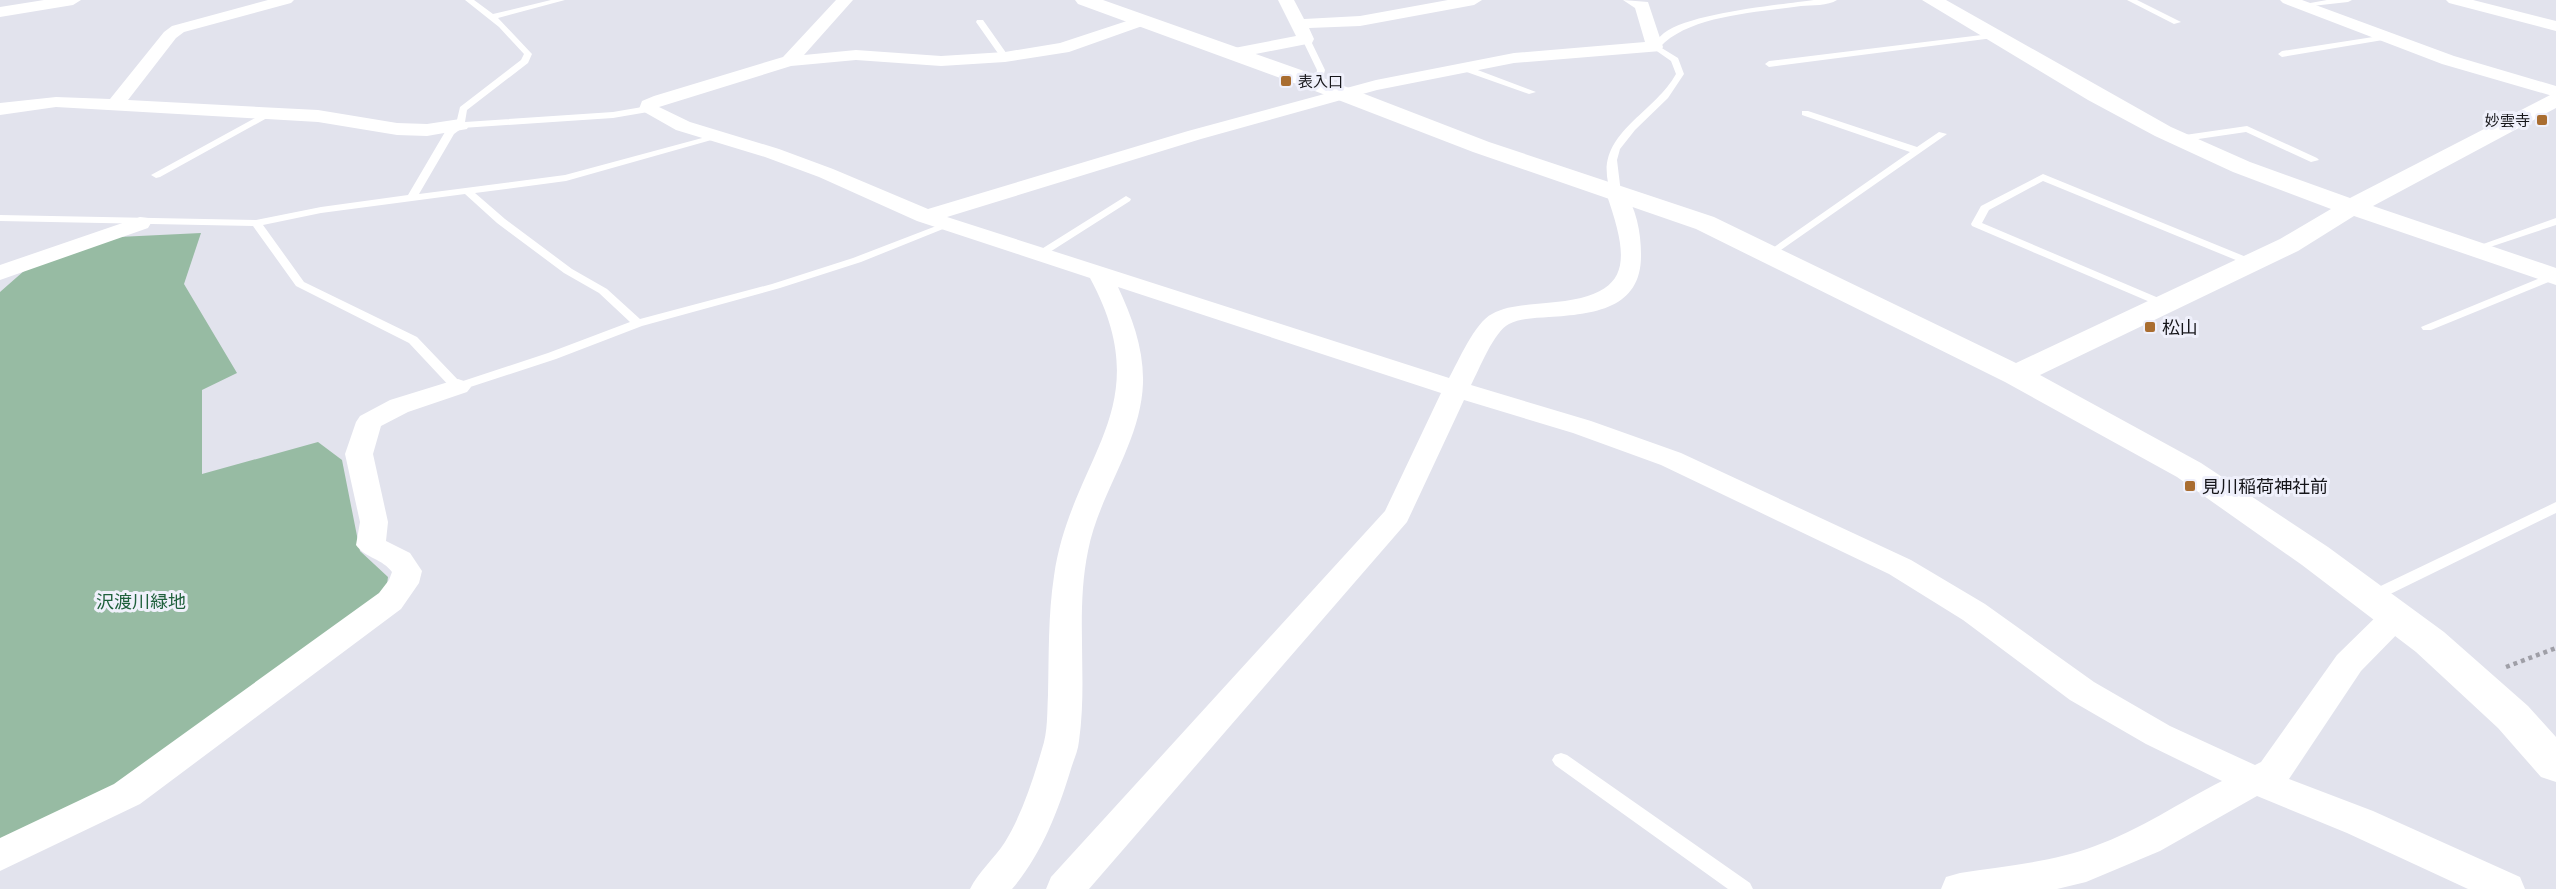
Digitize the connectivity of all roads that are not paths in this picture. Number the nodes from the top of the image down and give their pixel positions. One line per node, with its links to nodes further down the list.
1 (73, 0): 16 (street)
2 (286, 0): 37 (street)
3 (469, 0): 17 (lane)
4 (561, 0): 17 (lane)
5 (844, 0): 29 (street)
6 (1085, 0): 18 (street)
7 (1286, 0): 22 (street)
8 (1474, 0): 22 (street)
9 (1631, 0): 25 (street)
10 (1833, 0): 25 (lane)
11 (1932, 0): 23 (street)
12 (2130, 0): 20 (lane)
13 (2348, 0): 15 (lane)
14 (2454, 0): 21 (street)
15 (2296, 3): 24 (street)
16 (0, 12)
17 (492, 16): 42 (lane)
18 (1142, 21): 26 (street); 28 (street)
19 (980, 22): 28 (lane)
20 (2177, 22)
21 (2556, 26)
22 (1302, 31): 26 (street); 32 (lane)
23 (1998, 35): 30 (lane); 45 (street)
24 (2386, 37): 27 (lane); 33 (street)
25 (1655, 47): 31 (street); 50 (lane)
26 (1235, 54): 32 (street)
27 (2282, 54)
28 (1005, 57): 29 (street)
29 (789, 61): 39 (street)
30 (1769, 64)
31 (1464, 68): 34 (lane); 35 (street)
32 (1310, 81): 35 (street)
33 (2556, 92)
34 (1532, 93)
35 (1342, 94): 50 (street); 54 (street)
36 (2556, 99): 53 (street)
37 (114, 106): 38 (street); 40 (street)
38 (0, 109)
39 (648, 109): 42 (lane); 44 (street)
40 (271, 113): 42 (street); 48 (lane)
41 (1805, 113): 46 (lane)
42 (460, 125): 51 (lane)
43 (1942, 134): 46 (lane)
44 (717, 137): 49 (lane); 54 (street)
45 (2178, 139): 47 (lane); 53 (street)
46 (1918, 151): 61 (lane)
47 (2314, 160)
48 (156, 175)
49 (468, 192): 51 (lane); 68 (lane)
50 (1616, 193): 61 (street); 72 (street)
51 (412, 198): 58 (lane)
52 (1126, 199): 62 (lane)
53 (2350, 208): 60 (street); 63 (street)
54 (924, 217): 59 (street)
55 (0, 218): 57 (lane)
56 (2556, 221): 60 (lane)
57 (140, 223): 58 (lane); 64 (street)
58 (256, 224): 71 (lane)
59 (948, 225): 62 (street); 68 (lane)
60 (2477, 248): 66 (street)
61 (1772, 254): 70 (street)
62 (1038, 255): 65 (street)
63 (2252, 263): 67 (street); 67 (lane)
64 (0, 273)
65 (1100, 276): 72 (street); 79 (street)
66 (2555, 276): 69 (lane)
67 (2164, 304): 70 (street)
68 (638, 323): 71 (lane)
69 (2427, 327)
70 (2016, 375): 74 (street)
71 (458, 387): 78 (street)
72 (1456, 389): 77 (street); 80 (street)
73 (2556, 507): 74 (lane)
74 (2384, 607): 76 (street); 77 (street)
75 (1561, 760): 81 (lane)
76 (2554, 761)
77 (2254, 780): 82 (street); 83 (street)
78 (0, 855)
79 (989, 889)
80 (1065, 889)
81 (1743, 889)
82 (1960, 889)
83 (2506, 889)

